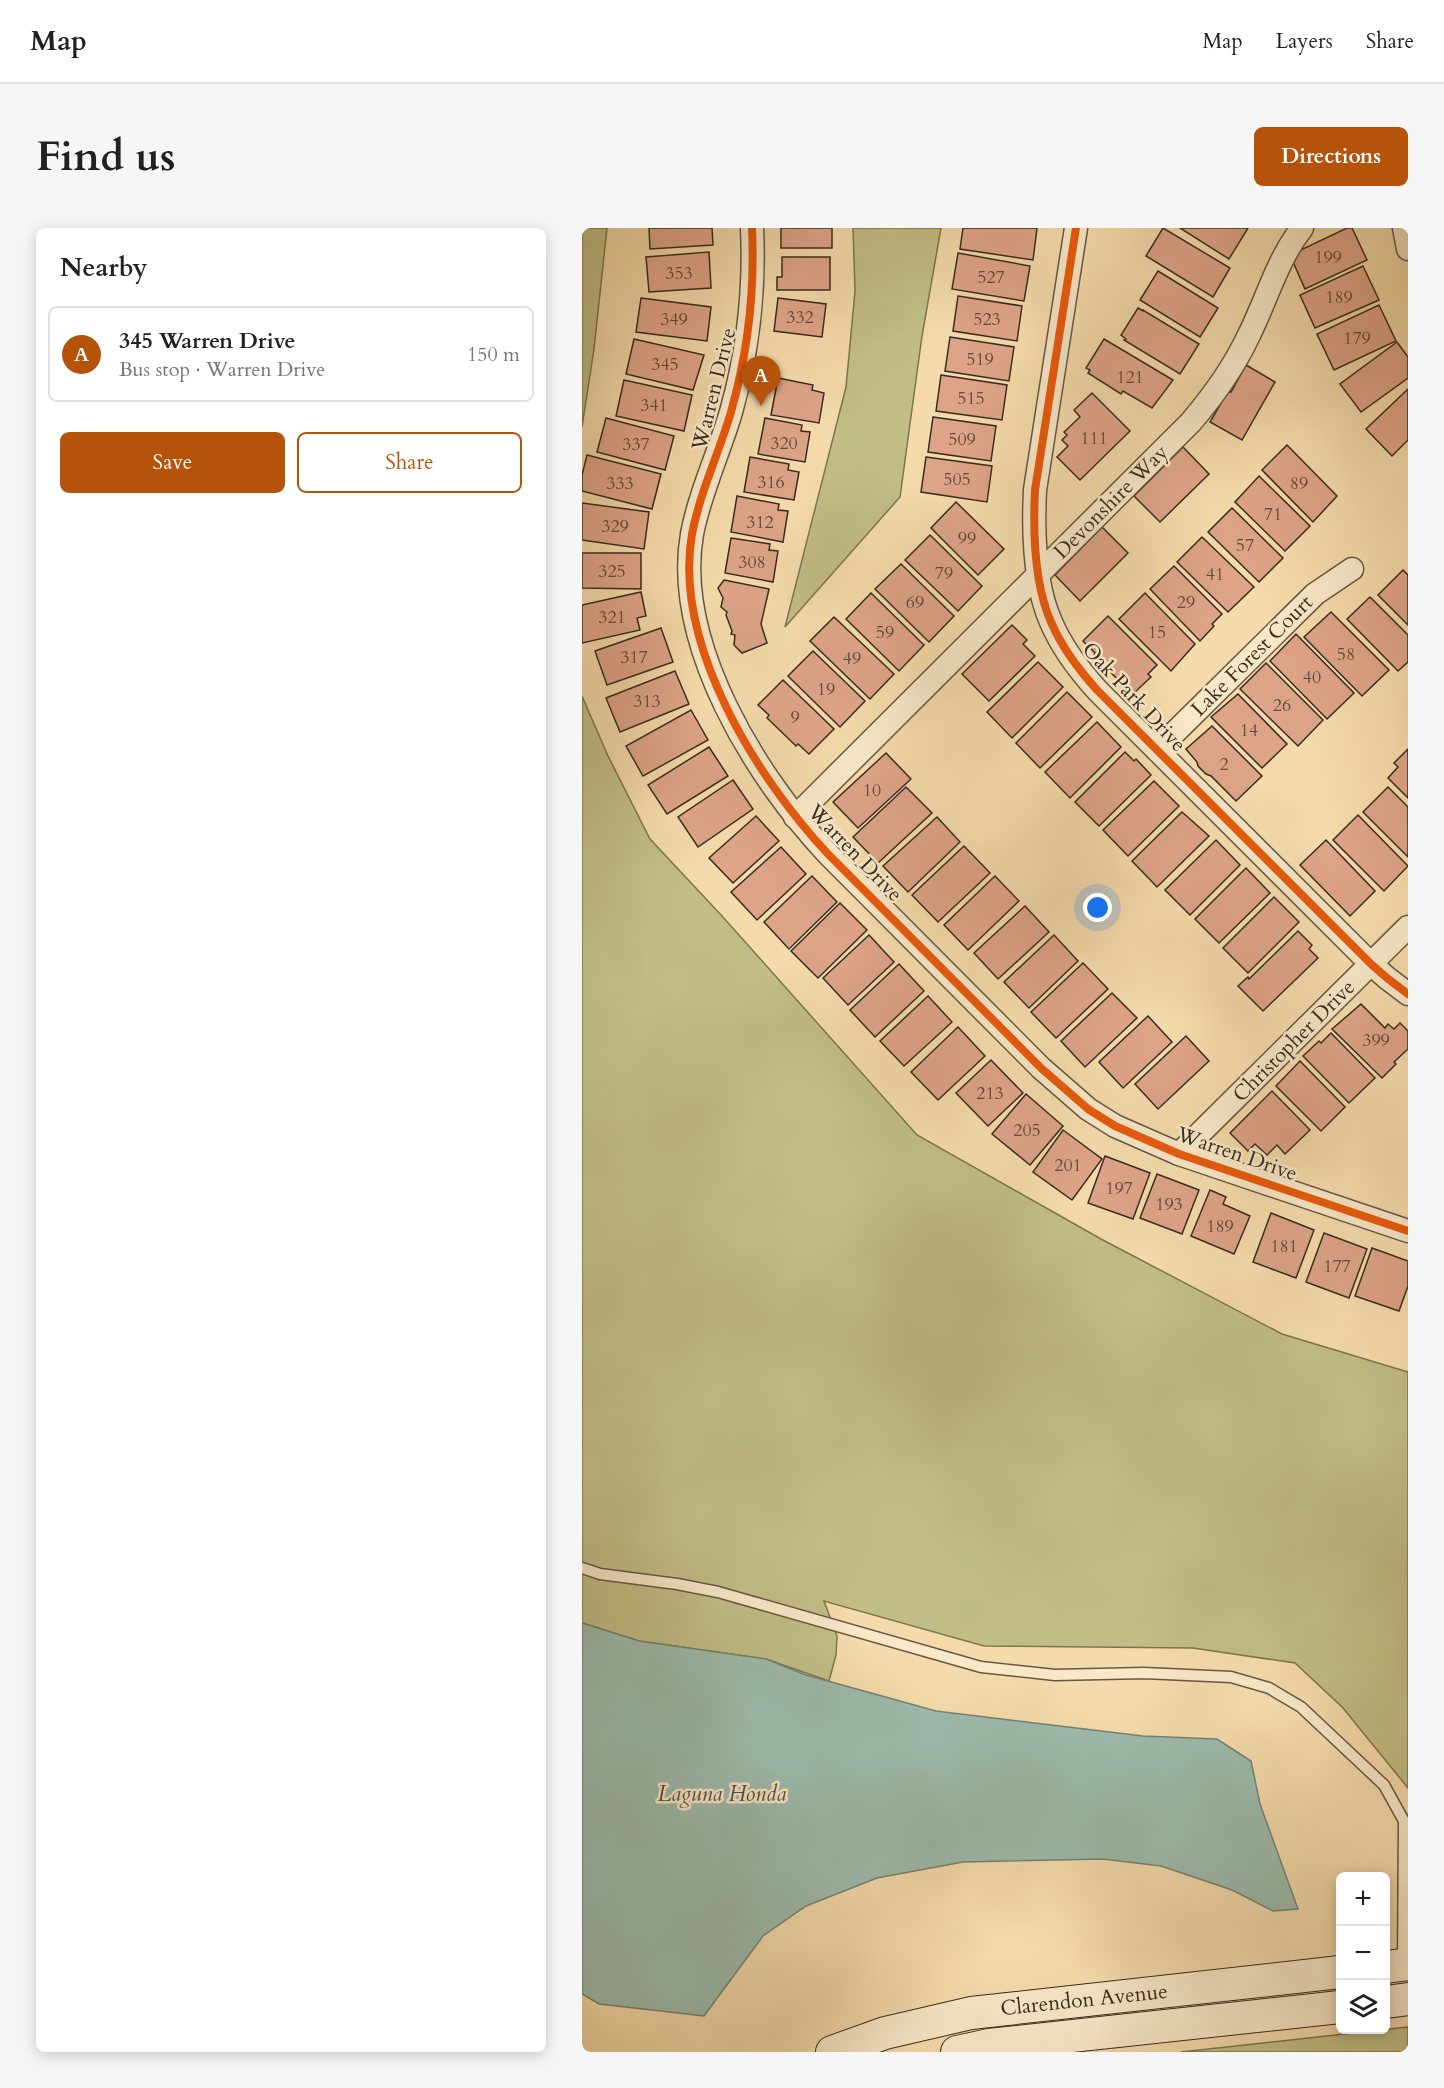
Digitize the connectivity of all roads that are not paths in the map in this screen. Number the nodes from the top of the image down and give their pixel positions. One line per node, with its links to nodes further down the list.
1 (752, 228): 9 (street, Warren Drive)
2 (1076, 228): 7 (street, Oak Park Drive)
3 (1302, 228): 7 (street, Devonshire Way)
4 (1404, 228): 5 (street)
5 (1408, 249)
6 (1352, 569): 8 (street, Lake Forest Court)
7 (1039, 575): 8 (street, Oak Park Drive); 9 (street, Devonshire Way)
8 (1157, 750): 11 (street, Oak Park Drive)
9 (795, 818): 13 (street, Warren Drive)
10 (1408, 927): 11 (street, Christopher Drive)
11 (1371, 964): 12 (street, Oak Park Drive); 13 (street, Christopher Drive)
12 (1408, 994)
13 (1179, 1154): 14 (street, Warren Drive)
14 (1408, 1231)
15 (582, 1568): 16 (lane)
16 (1399, 1965)
17 (1336, 1973): 21 (main road, Clarendon Avenue)
18 (1408, 1999): 19 (main road)
19 (1390, 2001)
20 (1336, 2008): 22 (main road, Clarendon Avenue)
21 (832, 2052)
22 (957, 2052)

